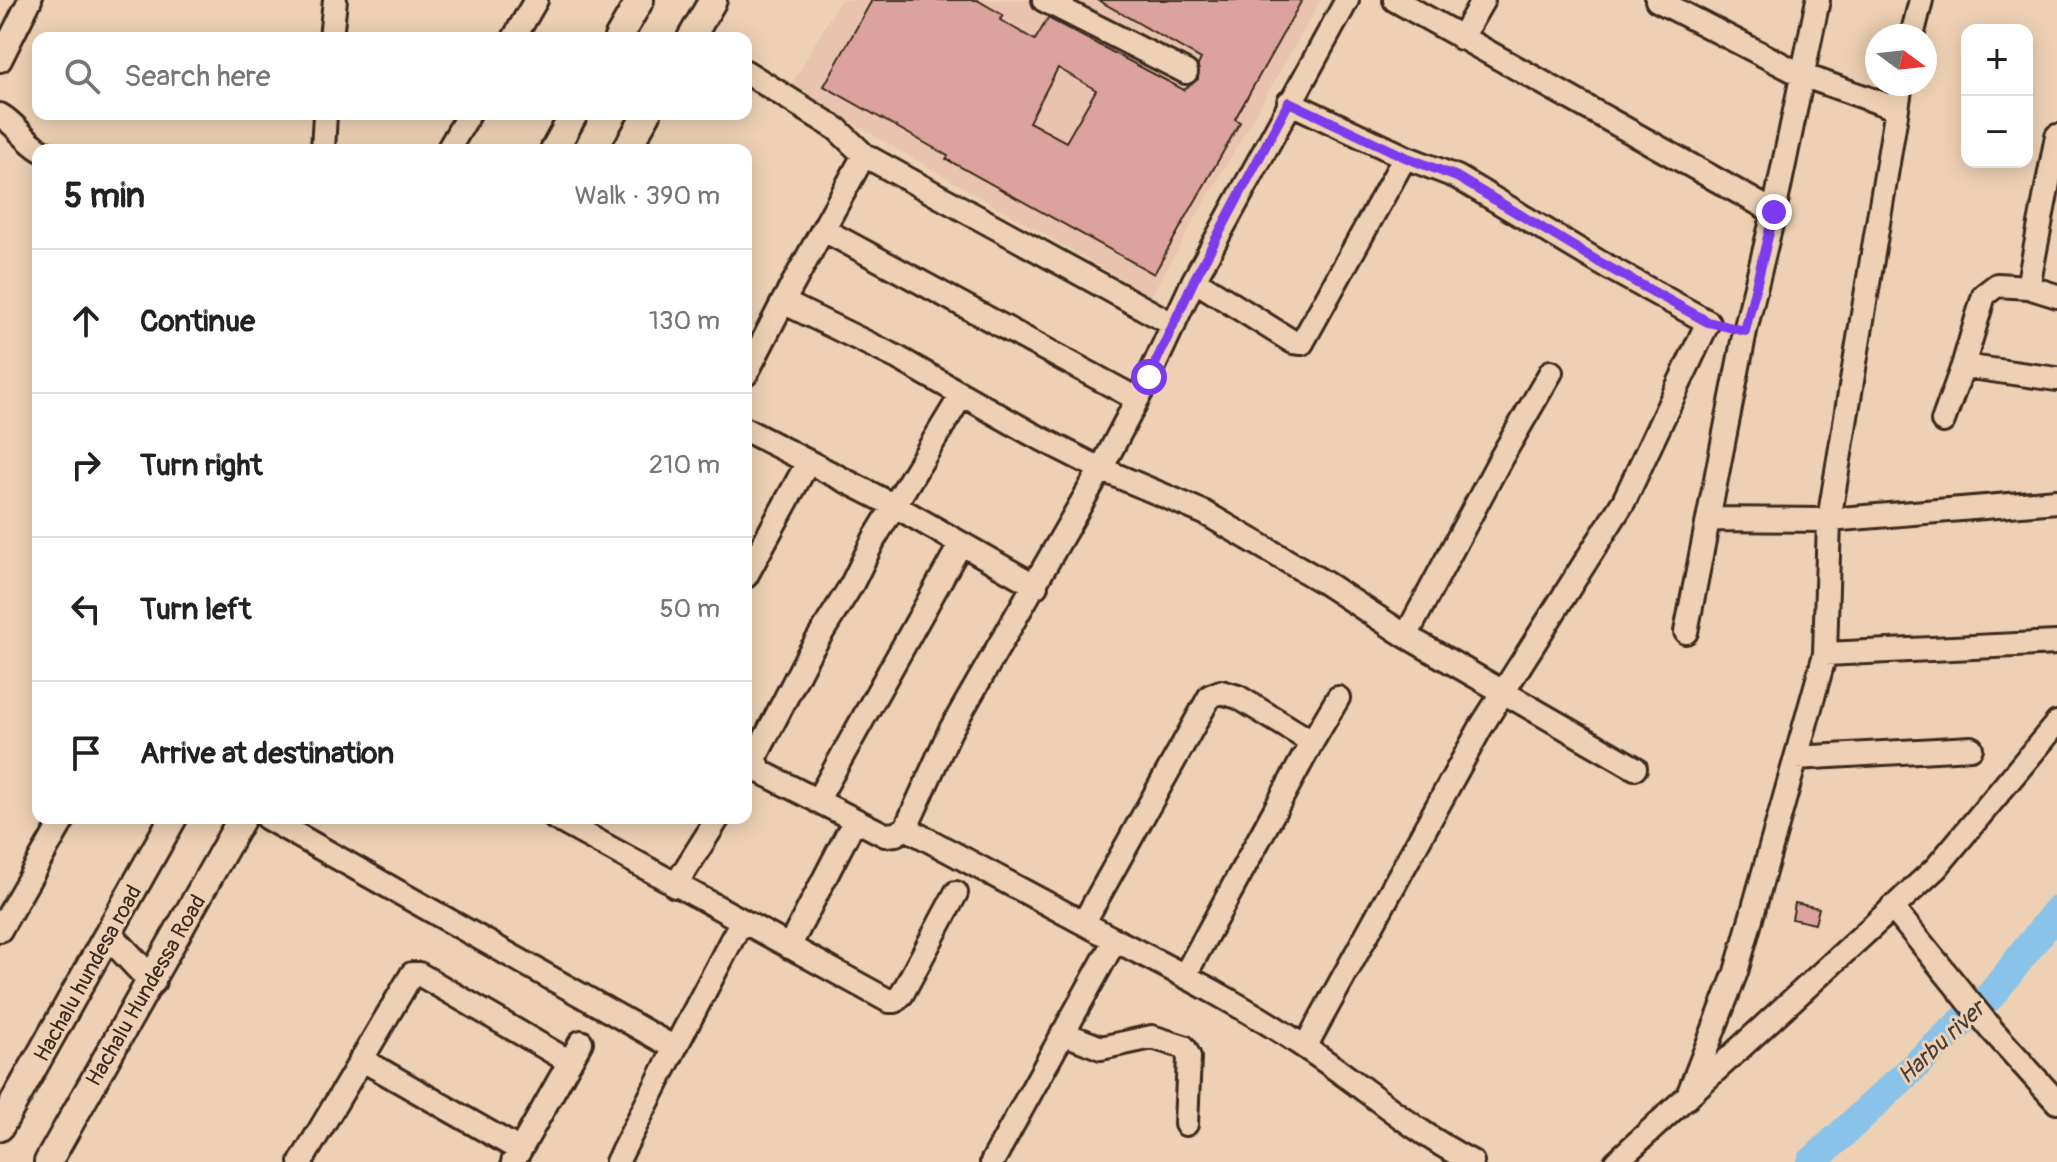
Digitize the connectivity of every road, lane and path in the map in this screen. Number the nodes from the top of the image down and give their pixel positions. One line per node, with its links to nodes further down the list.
1 (30, 0): 19 (street)
2 (335, 0): 14 (street)
3 (536, 0): 15 (street)
4 (640, 0): 16 (main road)
5 (713, 0): 17 (main road)
6 (1044, 0): 20 (street)
7 (1347, 0): 24 (street)
8 (1395, 0): 18 (street)
9 (1483, 0): 18 (street)
10 (1657, 0): 21 (street)
11 (1818, 0): 21 (street)
12 (1921, 0): 13 (street)
13 (1915, 24)
14 (332, 32)
15 (517, 32)
16 (621, 32)
17 (694, 32)
18 (1461, 38): 39 (street)
19 (0, 60)
20 (1186, 72)
21 (1802, 75): 25 (street); 39 (street)
22 (752, 76): 37 (street)
23 (1898, 96): 25 (street)
24 (1289, 102): 38 (street); 41 (street)
25 (1895, 108): 61 (street)
26 (0, 115): 36 (street)
27 (325, 120): 32 (street)
28 (466, 120): 33 (street)
29 (571, 120): 34 (main road)
30 (644, 120): 35 (main road)
31 (2057, 136): 42 (street)
32 (323, 144)
33 (452, 144)
34 (557, 144)
35 (630, 144)
36 (32, 145)
37 (864, 155): 40 (street); 46 (street)
38 (1405, 157): 41 (street); 45 (street)
39 (1774, 212): 47 (street)
40 (824, 230): 44 (street); 53 (street)
41 (1194, 280): 46 (street)
42 (2028, 287): 43 (street); 49 (street)
43 (2057, 296)
44 (783, 302): 48 (street); 52 (street)
45 (1708, 322): 47 (street); 69 (street)
46 (1174, 325): 53 (street)
47 (1745, 331): 60 (street)
48 (752, 362)
49 (1963, 366): 51 (street); 54 (street)
50 (1551, 372): 66 (street)
51 (2057, 379)
52 (961, 396): 57 (street); 59 (street)
53 (1137, 399): 57 (street)
54 (1943, 421)
55 (752, 433): 56 (street)
56 (808, 462): 59 (street); 63 (street)
57 (1101, 469): 64 (street); 66 (street)
58 (2057, 501): 61 (street)
59 (895, 506): 62 (street); 76 (street)
60 (1708, 519): 61 (street); 65 (street)
61 (1829, 520): 68 (street)
62 (960, 545): 64 (street); 76 (street)
63 (752, 565)
64 (1036, 586): 83 (street)
65 (1686, 632)
66 (1406, 636): 69 (street)
67 (2057, 643): 68 (street)
68 (1825, 654): 74 (street)
69 (1503, 692): 75 (street); 97 (street)
70 (1338, 698): 72 (street)
71 (2057, 723): 87 (street)
72 (1312, 742): 89 (street); 94 (street)
73 (1971, 748): 74 (street)
74 (1796, 758): 100 (street)
75 (1635, 768)
76 (817, 801): 83 (street)
77 (61, 824): 90 (street)
78 (170, 824): 91 (main road, Hachalu hundesa road)
79 (239, 824): 95 (main road, Hachalu Hundessa Road)
80 (278, 824): 98 (street)
81 (568, 824): 85 (street)
82 (714, 824): 85 (street)
83 (906, 828): 89 (street)
84 (848, 833): 93 (street)
85 (675, 886): 88 (street)
86 (956, 893): 93 (street)
87 (1892, 907): 100 (street); 101 (street)
88 (741, 922): 93 (street); 98 (street)
89 (1084, 922): 92 (street)
90 (0, 930)
91 (109, 935): 95 (main road); 103 (main road, Hachalu hundesa road)
92 (1115, 940): 94 (street); 96 (street)
93 (789, 947)
94 (1185, 975): 97 (street)
95 (152, 981): 106 (main road, Hachalu Hundessa Road)
96 (1063, 1033): 102 (street); 108 (street)
97 (1305, 1047): 109 (street)
98 (675, 1048): 107 (street)
99 (361, 1059): 104 (street); 104 (street); 105 (street)
100 (1687, 1098): 110 (street)
101 (2057, 1102)
102 (1186, 1124)
103 (0, 1127)
104 (517, 1156)
105 (310, 1159)
106 (48, 1162)
107 (617, 1162)
108 (992, 1162)
109 (1472, 1162)
110 (1616, 1162)

